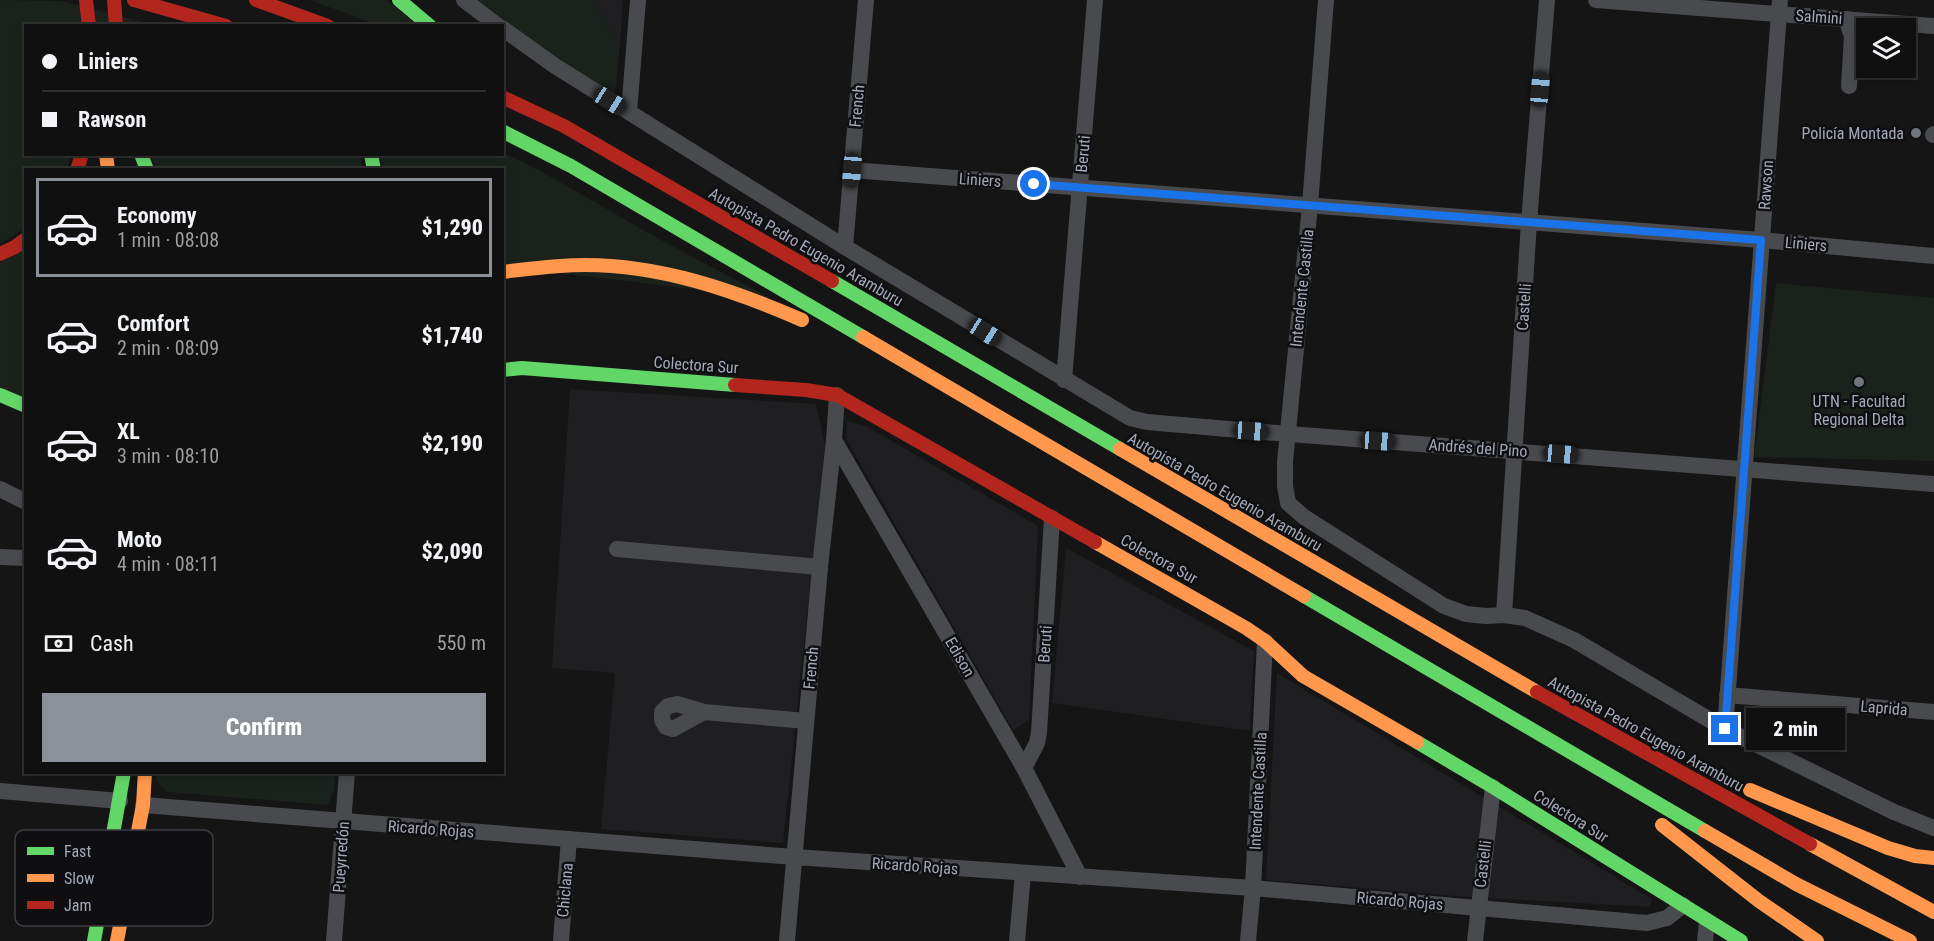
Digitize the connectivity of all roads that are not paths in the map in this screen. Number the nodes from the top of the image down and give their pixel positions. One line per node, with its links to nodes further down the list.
1 (86, 0): 16 (main road)
2 (114, 0): 17 (main road)
3 (134, 0): 14 (main road)
4 (256, 0): 20 (main road)
5 (399, 0): 21 (main road)
6 (464, 0): 22 (street)
7 (638, 0): 27 (street)
8 (866, 0): 33 (street, French)
9 (1095, 0): 34 (street, Beruti)
10 (1326, 0): 35 (street, Intendente Castilla)
11 (1547, 0): 36 (street, Castelli)
12 (1596, 0): 13 (street, Salmini)
13 (1780, 7): 15 (street, Salmini); 38 (street, Rawson)
14 (201, 18): 18 (main road); 19 (main road)
15 (1846, 19): 23 (street, Salmini); 25 (street)
16 (89, 24)
17 (117, 24)
18 (212, 24)
19 (220, 24)
20 (322, 24)
21 (428, 24)
22 (495, 24)
23 (1934, 26)
24 (504, 29): 27 (street)
25 (1850, 86)
26 (504, 98): 30 (main road, Autopista Pedro Eugenio Aramburu)
27 (629, 112): 39 (street)
28 (568, 113): 30 (main road)
29 (504, 132): 48 (main road)
30 (618, 156): 64 (main road, Autopista Pedro Eugenio Aramburu)
31 (134, 157): 32 (main road)
32 (145, 168)
33 (852, 170): 34 (street, Liniers); 39 (street, French)
34 (1080, 188): 35 (street, Liniers); 44 (street, Beruti)
35 (1310, 205): 36 (street, Liniers); 49 (street, Intendente Castilla)
36 (1529, 222): 38 (street, Liniers); 51 (street, Castelli)
37 (24, 240): 40 (main road)
38 (1761, 240): 41 (street, Liniers); 52 (street, Rawson)
39 (845, 247): 44 (street)
40 (0, 254)
41 (1934, 256)
42 (504, 272): 48 (main road)
43 (504, 370): 45 (main road, Colectora Sur)
44 (1064, 380): 49 (street, Andrés del Pino)
45 (837, 395): 50 (street, French); 56 (main road, Colectora Sur)
46 (0, 396): 47 (main road)
47 (24, 405)
48 (990, 411): 74 (main road)
49 (1287, 434): 51 (street, Andrés del Pino); 61 (street, Intendente Castilla)
50 (834, 440): 60 (street, French); 70 (street, Edison)
51 (1515, 451): 52 (street, Andrés del Pino); 61 (street, Castelli)
52 (1743, 469): 53 (street, Andrés del Pino); 63 (street, Rawson)
53 (1934, 484)
54 (0, 489): 55 (street)
55 (24, 501)
56 (1052, 518): 62 (main road, Colectora Sur); 70 (street, Beruti)
57 (617, 549): 60 (street)
58 (0, 557): 59 (street)
59 (24, 558)
60 (820, 567): 67 (street, French)
61 (1504, 615): 68 (street)
62 (1265, 640): 76 (main road, Colectora Sur); 89 (street, Intendente Castilla)
63 (1727, 695): 66 (street, Laprida); 68 (street, Rawson)
64 (1554, 702): 69 (main road); 92 (main road, Autopista Pedro Eugenio Aramburu)
65 (704, 712): 67 (street)
66 (1934, 712)
67 (806, 721): 85 (street, French)
68 (1725, 729): 81 (street)
69 (1692, 763)
70 (1024, 768): 88 (street, Edison)
71 (124, 774): 78 (main road)
72 (145, 774): 79 (main road)
73 (347, 774): 80 (street, Pueyrredón)
74 (1619, 782): 106 (main road); 107 (main road)
75 (1735, 783): 86 (main road)
76 (1493, 788): 90 (main road, Colectora Sur); 91 (street, Castelli)
77 (0, 791): 78 (street)
78 (120, 801): 82 (main road)
79 (143, 806): 80 (street, Ricardo Rojas); 83 (main road)
80 (344, 822): 84 (street, Ricardo Rojas); 98 (street, Pueyrredón)
81 (1934, 828)
82 (115, 830)
83 (138, 830)
84 (569, 839): 85 (street, Ricardo Rojas); 99 (street, Chiclana)
85 (794, 857): 87 (street, Ricardo Rojas); 100 (street, French)
86 (1934, 858)
87 (1023, 874): 88 (street, Ricardo Rojas); 101 (street)
88 (1080, 877): 89 (street, Ricardo Rojas)
89 (1253, 888): 91 (street, Ricardo Rojas); 102 (street, Intendente Castilla)
90 (1683, 905): 91 (street, Ricardo Rojas); 93 (main road, Colectora Sur)
91 (1478, 908): 103 (street, Castelli)
92 (1934, 912)
93 (1707, 921): 104 (street); 105 (main road, Colectora Sur)
94 (97, 926): 96 (main road)
95 (120, 926): 97 (main road)
96 (94, 941)
97 (117, 941)
98 (334, 941)
99 (561, 941)
100 (787, 941)
101 (1017, 941)
102 (1248, 941)
103 (1475, 941)
104 (1705, 941)
105 (1741, 941)
106 (1817, 941)
107 (1910, 941)

